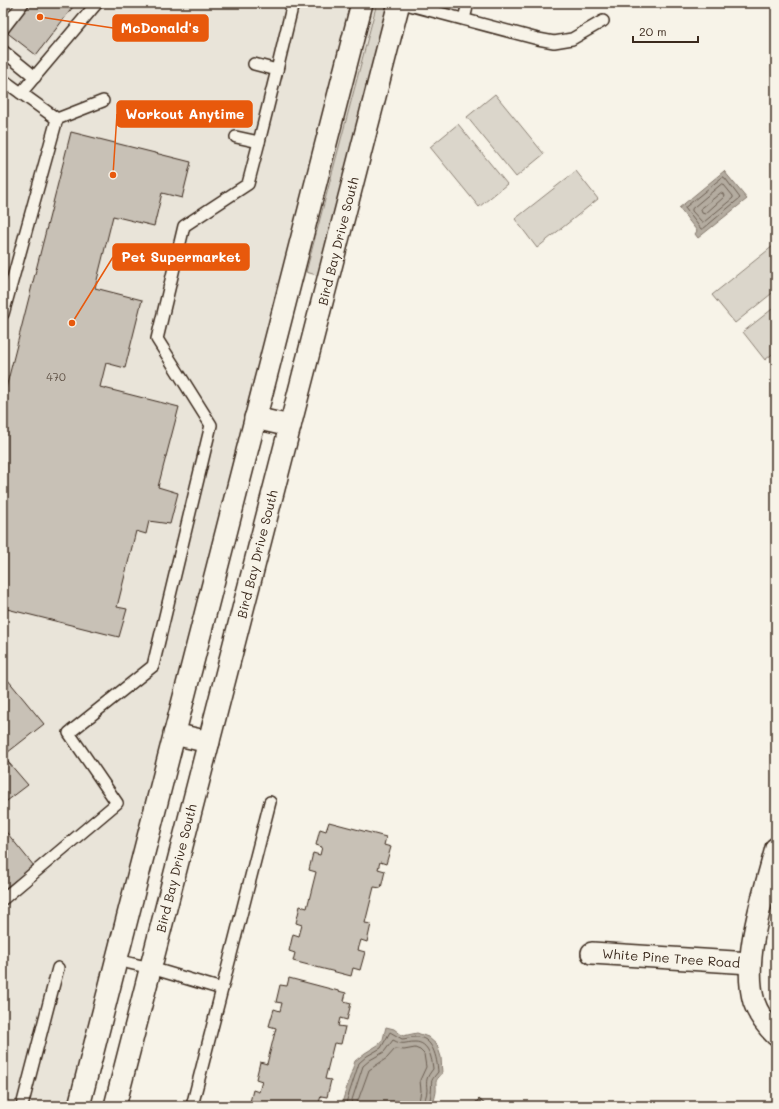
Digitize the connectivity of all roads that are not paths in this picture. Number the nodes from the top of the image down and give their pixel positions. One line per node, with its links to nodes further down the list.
1 (8, 3): 8 (lane)
2 (23, 3): 11 (lane)
3 (97, 3): 15 (lane)
4 (293, 3): 14 (lane)
5 (362, 3): 23 (street)
6 (400, 3): 9 (lane); 24 (street, Bird Bay Drive South)
7 (468, 3): 9 (lane)
8 (3, 9)
9 (464, 20): 10 (lane)
10 (603, 21)
11 (3, 29)
12 (3, 51): 15 (lane)
13 (254, 64): 14 (lane)
14 (277, 70): 21 (lane)
15 (35, 77): 17 (lane)
16 (3, 80): 17 (lane)
17 (21, 93): 19 (lane)
18 (103, 101): 19 (lane)
19 (57, 119): 22 (lane)
20 (236, 137): 21 (lane)
21 (259, 142): 29 (lane)
22 (3, 314)
23 (256, 418): 24 (street); 25 (street)
24 (290, 426): 26 (street, Bird Bay Drive South)
25 (174, 734): 26 (street); 31 (street)
26 (209, 742): 34 (street, Bird Bay Drive South)
27 (270, 802): 35 (lane)
28 (776, 848): 32 (street, White Pine Tree Road)
29 (3, 898)
30 (592, 953): 32 (street, White Pine Tree Road)
31 (116, 960): 34 (lane); 38 (street)
32 (750, 963): 36 (street, White Pine Tree Road)
33 (58, 968): 37 (lane)
34 (151, 968): 35 (lane); 39 (street, Bird Bay Drive South)
35 (222, 989): 40 (lane)
36 (776, 1035)
37 (22, 1106)
38 (79, 1106)
39 (115, 1106)
40 (192, 1106)

